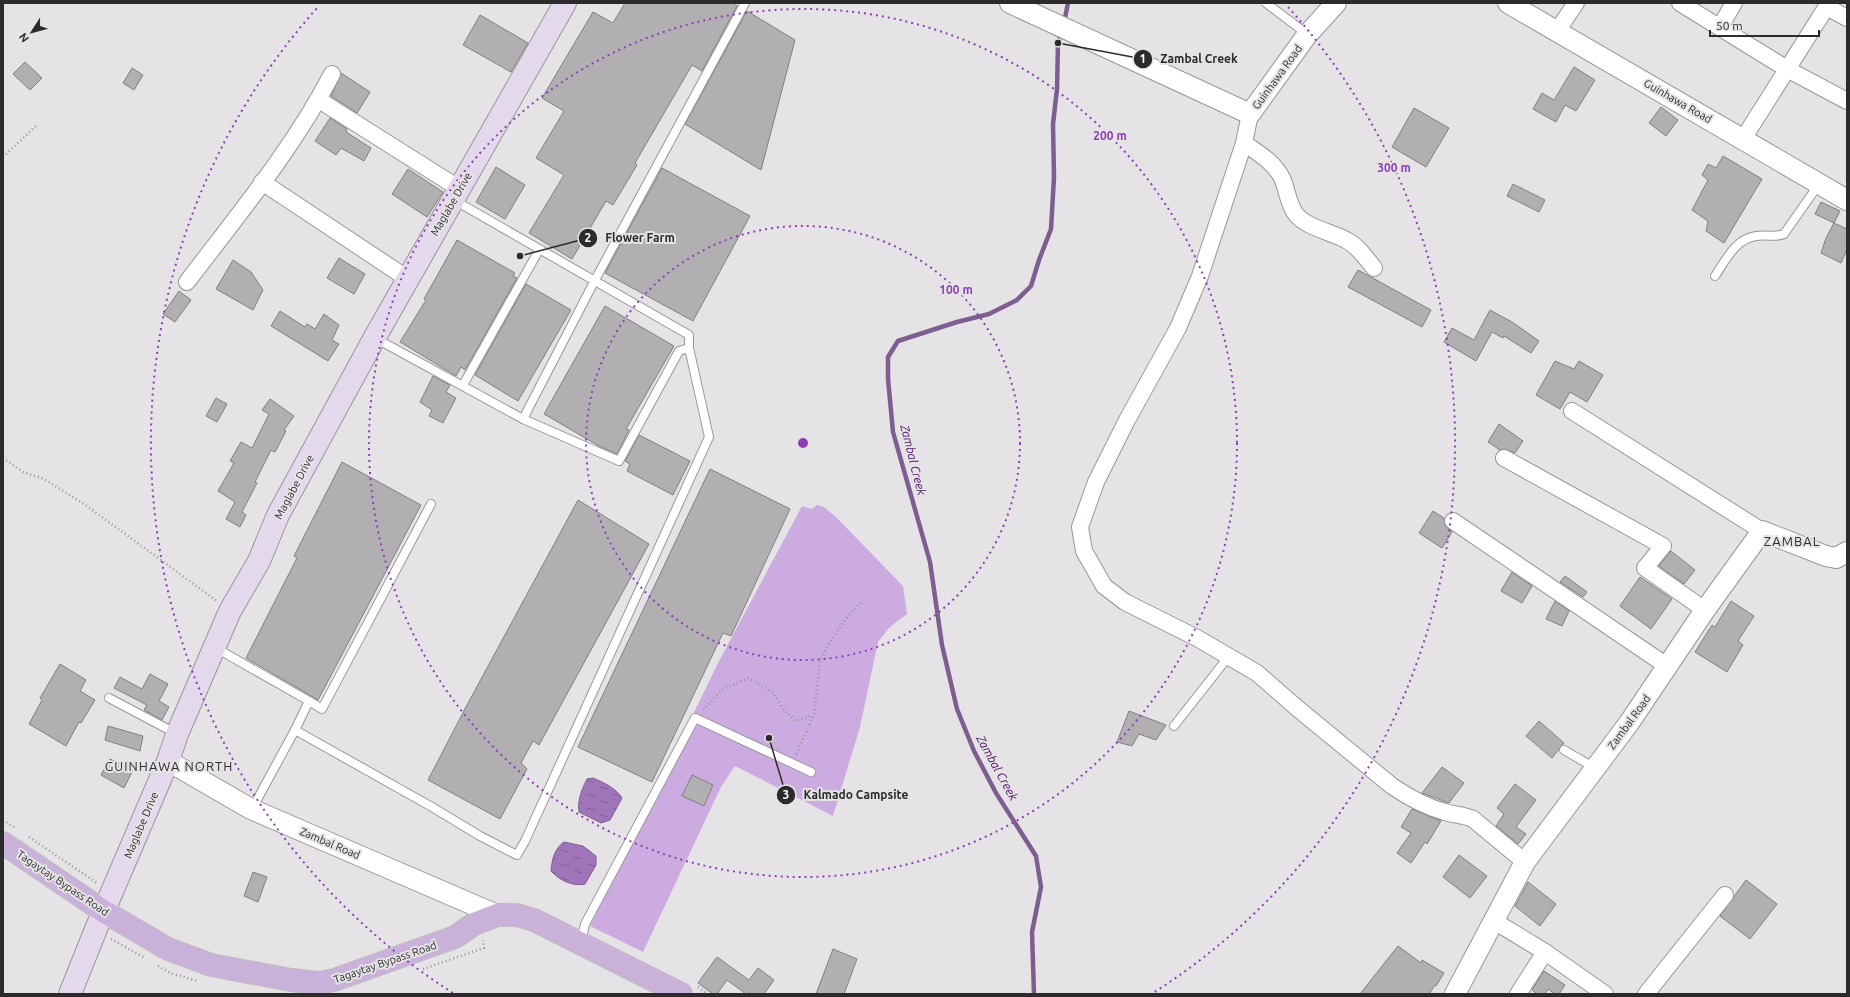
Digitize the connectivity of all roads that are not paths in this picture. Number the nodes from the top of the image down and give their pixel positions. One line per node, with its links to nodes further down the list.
1 (565, 3): 24 (main road, Maglabe Drive)
2 (745, 3): 30 (lane)
3 (1010, 3): 19 (street, Guinhawa Road)
4 (1266, 3): 14 (lane)
5 (1336, 3): 14 (street, Guinhawa Road)
6 (1508, 3): 13 (street, Guinhawa Road)
7 (1576, 3): 13 (street)
8 (1680, 3): 12 (street)
9 (1734, 3): 12 (street)
10 (1828, 5): 11 (street); 15 (street)
11 (1847, 18)
12 (1720, 27): 15 (street)
13 (1557, 32): 20 (street, Guinhawa Road)
14 (1307, 35): 19 (street, Guinhawa Road)
15 (1787, 69): 18 (street); 20 (street)
16 (332, 74): 17 (street)
17 (319, 100): 22 (street); 24 (street)
18 (1847, 101)
19 (1250, 114): 21 (street)
20 (1742, 139): 23 (street, Guinhawa Road)
21 (1244, 143): 27 (street); 44 (street)
22 (262, 182): 29 (street); 31 (street)
23 (1819, 184): 25 (street, Guinhawa Road); 28 (lane)
24 (457, 195): 26 (lane); 29 (main road, Maglabe Drive)
25 (1847, 200)
26 (539, 250): 30 (lane); 34 (lane)
27 (1374, 268)
28 (1715, 276)
29 (408, 279): 32 (main road, Maglabe Drive)
30 (595, 280): 33 (lane); 36 (lane)
31 (187, 282)
32 (375, 337): 34 (lane); 43 (main road, Maglabe Drive)
33 (689, 348): 36 (lane); 49 (lane)
34 (463, 385): 36 (lane)
35 (1572, 411): 40 (street)
36 (523, 419)
37 (1504, 458): 42 (street)
38 (431, 504): 47 (lane)
39 (1453, 521): 45 (street)
40 (1762, 531): 41 (street); 42 (street, Zambal Road)
41 (1846, 555)
42 (1705, 610): 45 (street, Zambal Road)
43 (214, 647): 47 (lane); 50 (main road, Maglabe Drive)
44 (1229, 656): 48 (lane); 57 (street)
45 (1667, 666): 53 (street, Zambal Road)
46 (109, 698): 50 (lane)
47 (308, 701): 49 (lane)
48 (1174, 726)
49 (295, 730): 55 (lane)
50 (177, 734): 52 (main road, Maglabe Drive)
51 (1564, 750): 53 (lane)
52 (168, 761): 55 (street, Zambal Road); 59 (main road, Maglabe Drive)
53 (1595, 768): 57 (street, Zambal Road)
54 (811, 772): 62 (lane)
55 (251, 809): 60 (street, Zambal Road)
56 (9, 836): 59 (main road, Tagaytay Bypass Road)
57 (1525, 862): 61 (street, Zambal Road)
58 (1725, 895): 69 (street)
59 (107, 903): 60 (main road, Tagaytay Bypass Road); 64 (main road, Maglabe Drive)
60 (497, 915): 62 (main road, Tagaytay Bypass Road)
61 (1494, 921): 63 (street); 66 (street, Zambal Road)
62 (581, 943): 65 (main road, Tagaytay Bypass Road)
63 (1545, 952): 67 (street); 68 (street)
64 (70, 994)
65 (681, 994)
66 (1455, 994)
67 (1518, 994)
68 (1605, 994)
69 (1646, 994)

